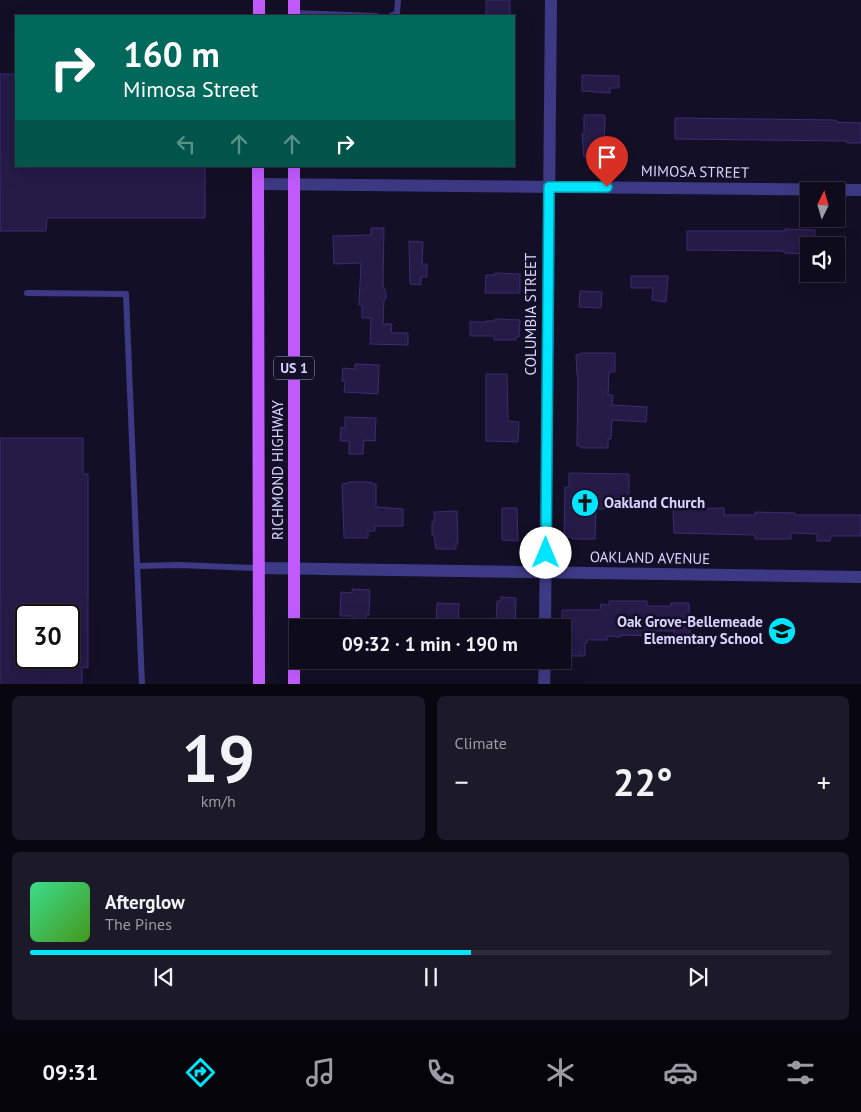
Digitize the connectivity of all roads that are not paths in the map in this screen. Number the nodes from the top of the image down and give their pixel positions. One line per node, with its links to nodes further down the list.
1 (259, 0): 5 (main road)
2 (398, 0): 7 (lane)
3 (551, 0): 12 (street, COLUMBIA STREET)
4 (294, 10): 6 (lane)
5 (259, 15)
6 (362, 15)
7 (393, 15)
8 (258, 167): 10 (main road, RICHMOND HIGHWAY / US 1)
9 (294, 167): 11 (main road, RICHMOND HIGHWAY / US 1)
10 (258, 184): 11 (street, MIMOSA STREET); 16 (main road, RICHMOND HIGHWAY / US 1)
11 (294, 184): 12 (street, MIMOSA STREET); 17 (main road, RICHMOND HIGHWAY / US 1)
12 (549, 187): 13 (street, MIMOSA STREET); 18 (street, COLUMBIA STREET)
13 (861, 190)
14 (27, 293): 15 (lane)
15 (137, 566): 16 (lane); 22 (lane)
16 (258, 568): 17 (street, OAKLAND AVENUE); 23 (main road, RICHMOND HIGHWAY / US 1)
17 (294, 569): 18 (street, OAKLAND AVENUE); 24 (main road, RICHMOND HIGHWAY / US 1)
18 (546, 573): 19 (street, OAKLAND AVENUE); 20 (street, COLUMBIA STREET)
19 (861, 577)
20 (545, 619)
21 (545, 669): 25 (street)
22 (142, 684)
23 (258, 684)
24 (294, 684)
25 (544, 684)

